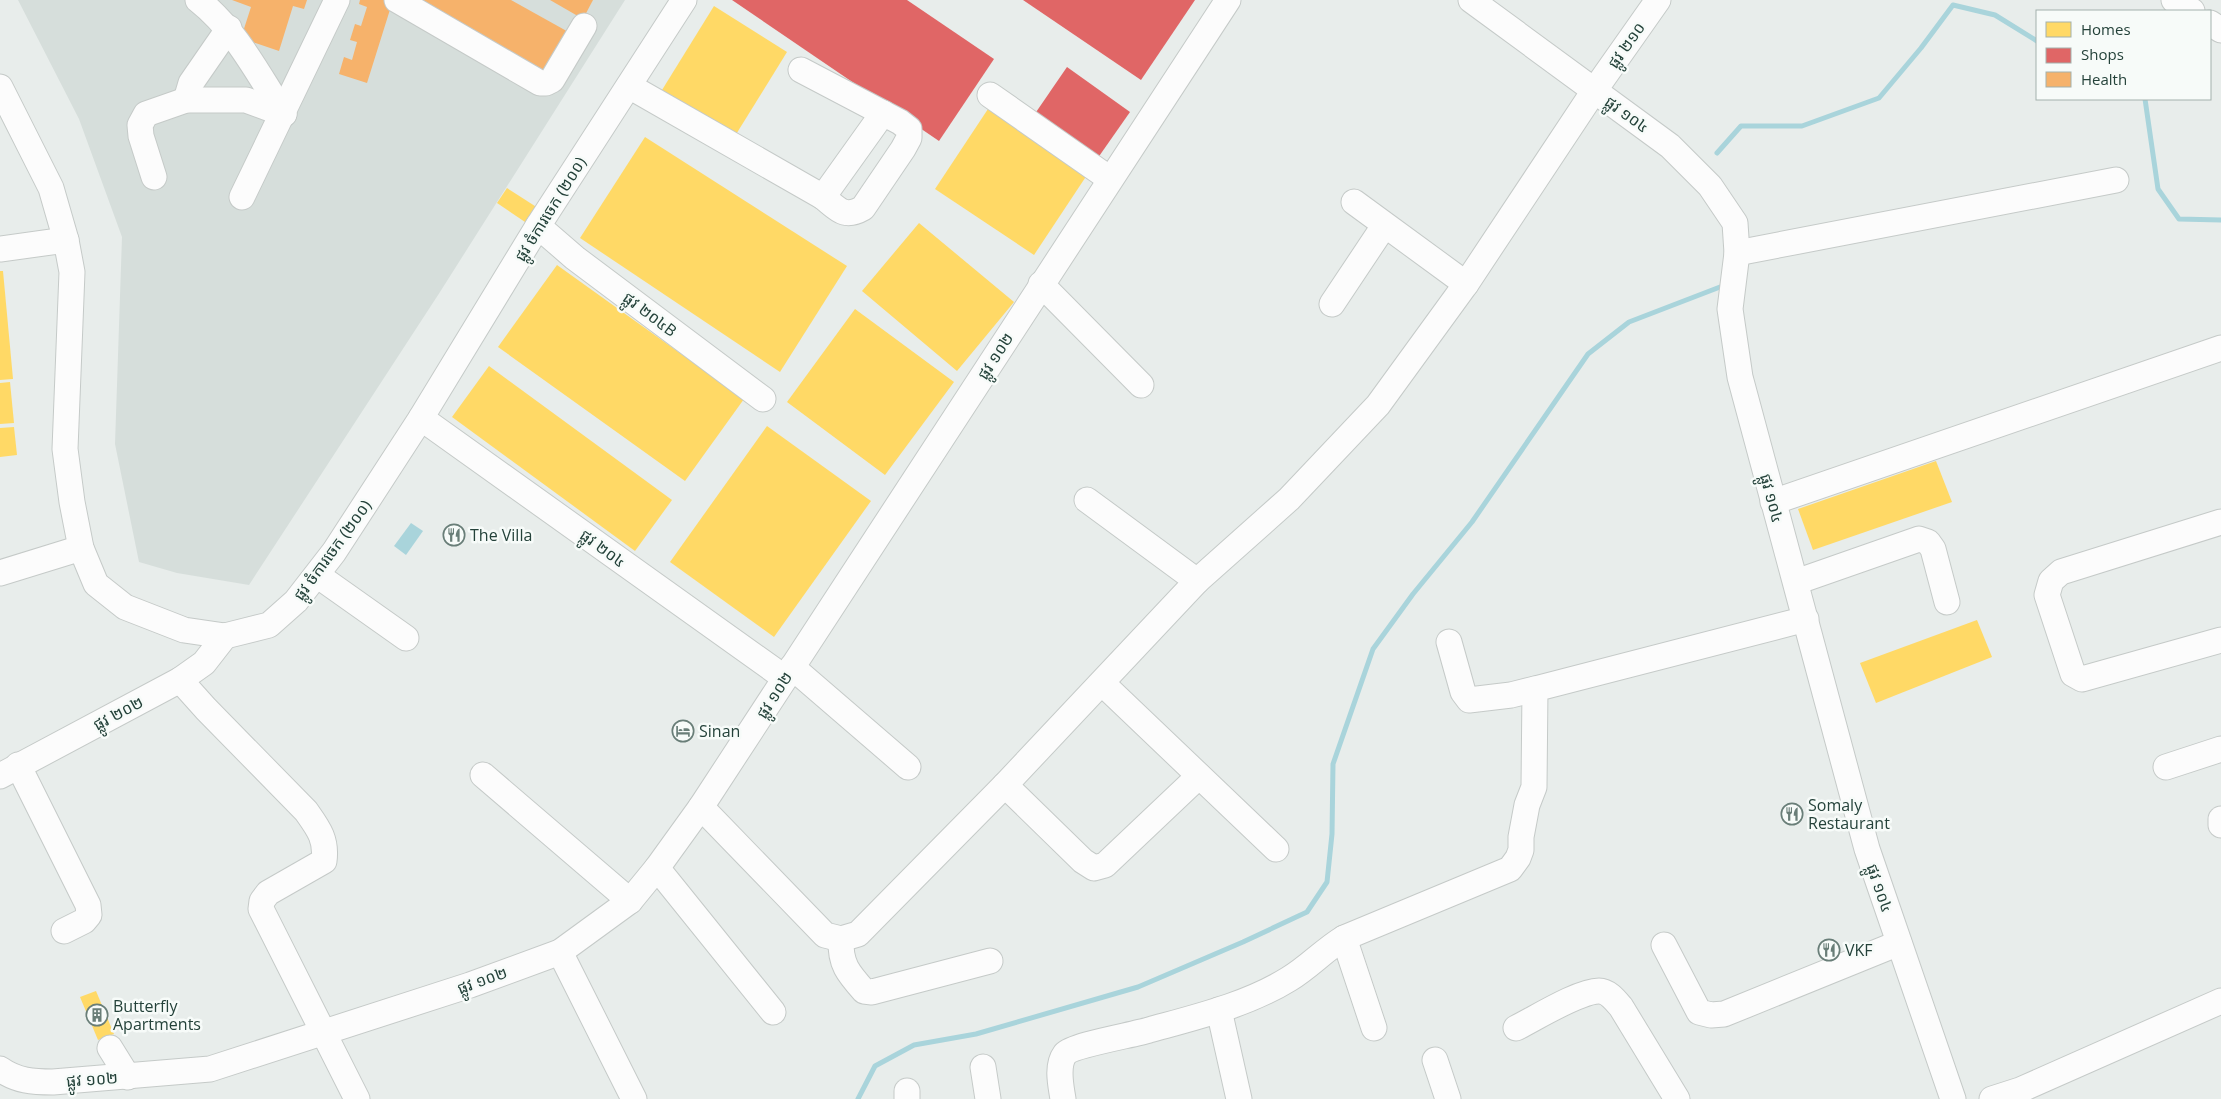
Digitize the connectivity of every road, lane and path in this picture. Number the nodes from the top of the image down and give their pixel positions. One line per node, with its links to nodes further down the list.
1 (198, 0): 11 (street)
2 (337, 0): 19 (street)
3 (397, 0): 10 (street)
4 (684, 0): 14 (street, ផ្លូវ ចំការចេក (២០០))
5 (1228, 0): 21 (street, ផ្លូវ ១០២)
6 (1471, 0): 15 (street, ផ្លូវ ១០៤)
7 (1658, 0): 15 (street, ផ្លូវ ២១០)
8 (2174, 0): 9 (street)
9 (2190, 10)
10 (584, 26)
11 (228, 28): 17 (street); 19 (street)
12 (801, 70): 18 (street)
13 (0, 86): 28 (street, ផ្លូវ ចំការចេក (២០០))
14 (628, 86): 24 (street); 26 (street, ផ្លូវ ចំការចេក (២០០))
15 (1594, 91): 30 (street, ផ្លូវ ១០៤); 32 (street, ផ្លូវ ២១០)
16 (990, 95): 21 (street)
17 (186, 100): 19 (street); 20 (street)
18 (883, 113): 24 (street); 24 (street)
19 (284, 114): 23 (street)
20 (154, 176)
21 (1110, 179): 31 (street, ផ្លូវ ១០២)
22 (2116, 180): 30 (street)
23 (242, 197)
24 (823, 197)
25 (1354, 202): 27 (street)
26 (538, 226): 36 (street, ផ្លូវ ២០៤B); 37 (street, ផ្លូវ ចំការចេក (២០០))
27 (1384, 226): 32 (street); 33 (street)
28 (66, 240): 29 (street); 41 (street, ផ្លូវ ចំការចេក (២០០))
29 (0, 249)
30 (1737, 253): 39 (street, ផ្លូវ ១០៤)
31 (1041, 284): 35 (street); 52 (street, ផ្លូវ ១០២)
32 (1466, 284): 44 (street, ផ្លូវ ២១០)
33 (1332, 304)
34 (2221, 348): 39 (street)
35 (1141, 385)
36 (763, 399)
37 (421, 418): 43 (street, ផ្លូវ ចំការចេក (២០០)); 52 (street, ផ្លូវ ២០៤)
38 (1087, 500): 44 (street)
39 (1773, 502): 45 (street, ផ្លូវ ១០៤)
40 (2221, 522): 50 (street)
41 (81, 548): 42 (street); 48 (street, ផ្លូវ ចំការចេក (២០០))
42 (0, 573)
43 (316, 575): 48 (street, ផ្លូវ ចំការចេក (២០០)); 49 (street)
44 (1197, 581): 54 (street, ផ្លូវ ២១០)
45 (1796, 582): 46 (street); 47 (street, ផ្លូវ ១០៤)
46 (1947, 602)
47 (1806, 619): 55 (street); 72 (street, ផ្លូវ ១០៤)
48 (225, 636): 53 (street, ផ្លូវ ២០២)
49 (406, 638)
50 (2221, 640)
51 (1449, 642): 55 (street)
52 (788, 673): 57 (street, ផ្លូវ ២០៤); 63 (street, ផ្លូវ ១០២)
53 (180, 680): 59 (street, ផ្លូវ ២០២); 81 (street)
54 (1102, 683): 61 (street); 62 (street, ផ្លូវ ២១០)
55 (1535, 689): 70 (street)
56 (2221, 750): 58 (street)
57 (908, 767)
58 (2166, 767)
59 (9, 770): 69 (street)
60 (483, 775): 68 (street)
61 (1199, 776): 62 (street); 66 (street)
62 (1005, 785): 71 (street, ផ្លូវ ២១០)
63 (701, 807): 67 (street, ផ្លូវ ១០២); 71 (street)
64 (2221, 819): 65 (street)
65 (2221, 825)
66 (1276, 850)
67 (657, 868): 68 (street, ផ្លូវ ១០២); 78 (street)
68 (630, 901): 74 (street, ផ្លូវ ១០២)
69 (64, 931)
70 (1344, 938): 77 (street); 79 (street)
71 (841, 939): 75 (street)
72 (1899, 943): 73 (street); 94 (street, ផ្លូវ ១០៤)
73 (1664, 945)
74 (560, 952): 81 (street, ផ្លូវ ១០២); 88 (street)
75 (990, 961)
76 (2221, 1001): 95 (street)
77 (1218, 1010): 90 (street); 91 (street)
78 (773, 1012)
79 (1374, 1028)
80 (1516, 1028): 93 (street)
81 (325, 1033): 86 (street, ផ្លូវ ១០២); 87 (street)
82 (110, 1048): 86 (street)
83 (1435, 1060): 92 (street)
84 (983, 1068): 89 (street)
85 (3, 1077): 86 (street, ផ្លូវ ១០២)
86 (128, 1077)
87 (357, 1099)
88 (634, 1099)
89 (988, 1099)
90 (1064, 1099)
91 (1239, 1099)
92 (1448, 1099)
93 (1677, 1099)
94 (1953, 1099)
95 (1992, 1099)

